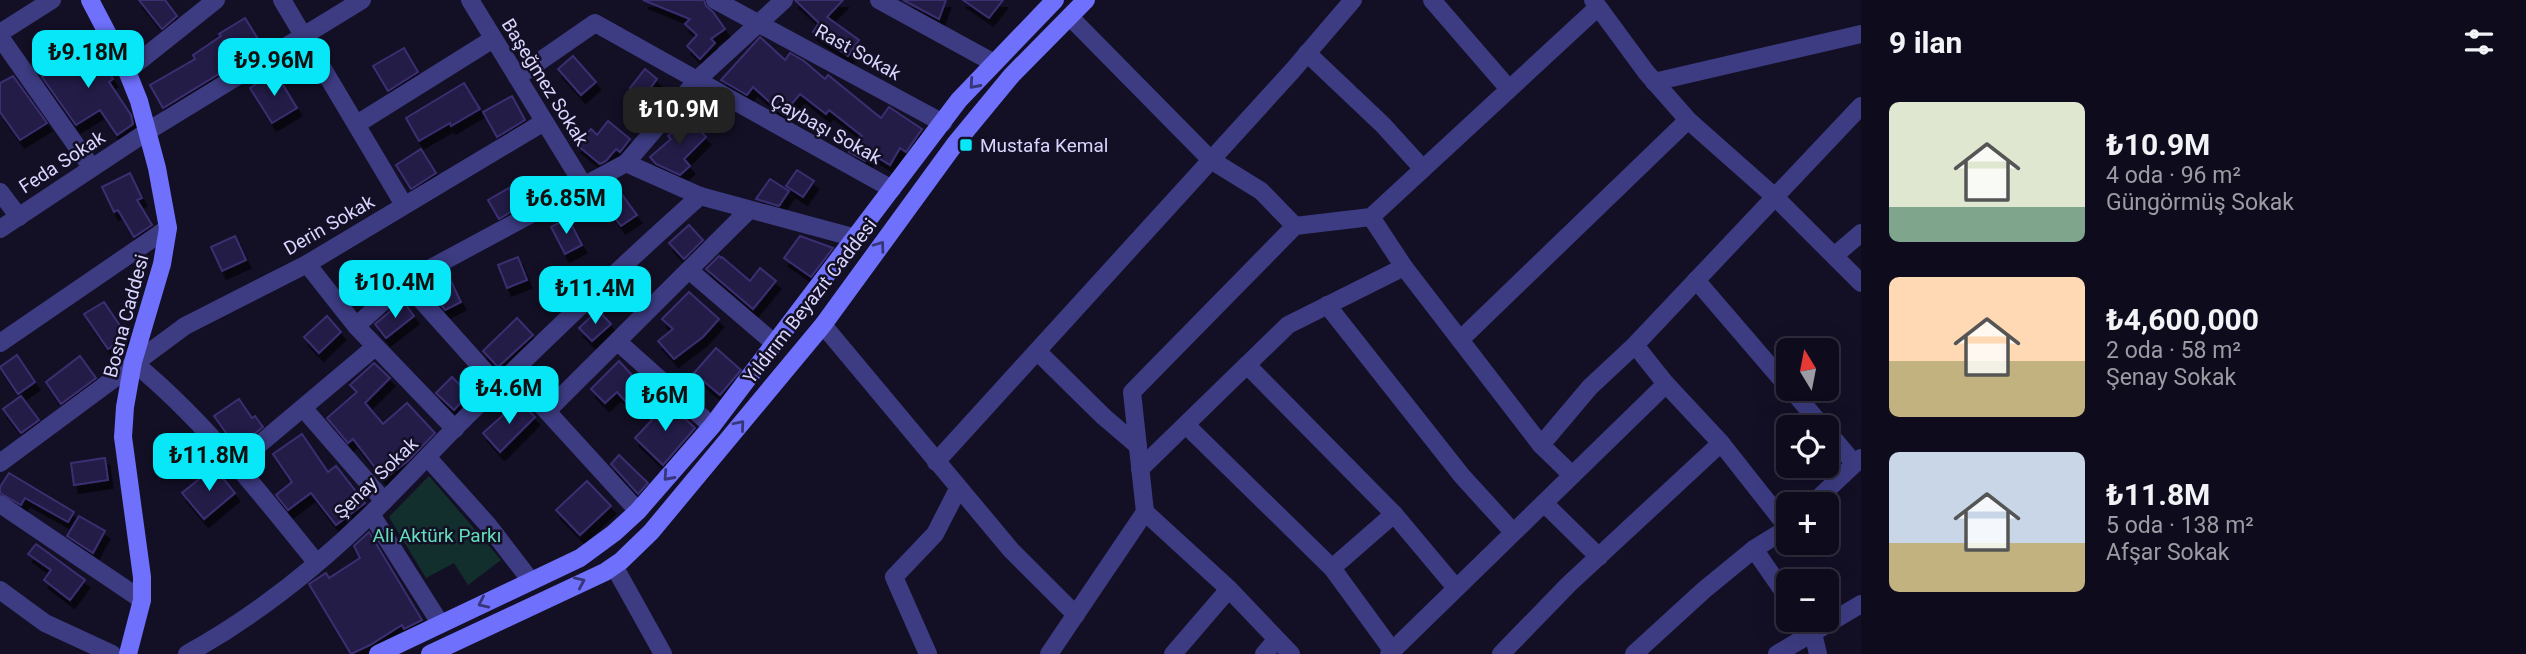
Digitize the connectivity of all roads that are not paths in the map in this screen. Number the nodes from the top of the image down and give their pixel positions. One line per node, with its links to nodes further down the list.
1 (52, 0): 18 (street)
2 (90, 0): 23 (main road, Bosna Caddesi)
3 (216, 0): 23 (street)
4 (282, 0): 19 (street)
5 (362, 0): 19 (street, Feda Sokak)
6 (470, 0): 20 (street, Başeğmez Sokak)
7 (715, 0): 16 (street, Rast Sokak)
8 (784, 0): 16 (street)
9 (878, 0): 22 (street)
10 (1086, 0): 15 (main road, Yıldırım Beyazıt Caddesi)
11 (1353, 0): 21 (street)
12 (1432, 0): 27 (street)
13 (1048, 2): 22 (main road)
14 (1595, 4): 26 (street); 27 (street)
15 (1070, 17): 34 (street); 60 (main road, Yıldırım Beyazıt Caddesi, one-way to 15)
16 (760, 23): 25 (street); 31 (street, Rast Sokak)
17 (1861, 34): 26 (street)
18 (0, 35): 36 (street)
19 (304, 35): 32 (street); 33 (street, Feda Sokak)
20 (493, 38): 24 (street, Başeğmez Sokak); 32 (street)
21 (1307, 53): 34 (street); 37 (street)
22 (994, 63): 31 (main road, one-way to 31)
23 (127, 71): 33 (main road, Bosna Caddesi)
24 (517, 77): 25 (street, Çaybaşı Sokak); 30 (street, Başeğmez Sokak)
25 (698, 79): 35 (street); 39 (street, Çaybaşı Sokak)
26 (1654, 82): 29 (street)
27 (1509, 89): 37 (street)
28 (1861, 106): 42 (street)
29 (1688, 120): 42 (street); 62 (street)
30 (544, 122): 38 (street, Başeğmez Sokak); 43 (street, Derin Sokak)
31 (943, 123): 39 (main road)
32 (357, 124): 43 (street)
33 (148, 131): 36 (street, Feda Sokak); 48 (main road, Bosna Caddesi)
34 (1211, 160): 47 (street); 68 (street)
35 (626, 163): 38 (street); 41 (street)
36 (92, 168): 45 (street, Feda Sokak)
37 (1423, 169): 46 (street)
38 (584, 186): 57 (street)
39 (892, 189): 51 (main road)
40 (0, 192): 45 (street)
41 (700, 196): 44 (street); 71 (street, Şenay Sokak)
42 (1775, 197): 52 (street); 56 (street)
43 (404, 205): 53 (street, Derin Sokak)
44 (749, 210): 51 (street); 55 (street)
45 (19, 216): 49 (street, Feda Sokak)
46 (1371, 217): 47 (street); 54 (street)
47 (1295, 226): 85 (street)
48 (168, 228): 64 (street); 69 (main road, Bosna Caddesi)
49 (0, 229)
50 (1861, 233): 52 (street)
51 (856, 238): 65 (main road)
52 (1834, 256): 58 (street)
53 (307, 264): 61 (street); 69 (street, Derin Sokak)
54 (1404, 267): 59 (street); 62 (street)
55 (690, 271): 63 (street); 65 (street)
56 (1696, 280): 66 (street); 72 (street)
57 (405, 282): 61 (street); 74 (street)
58 (1861, 283)
59 (1327, 306): 70 (street); 102 (street)
60 (822, 325): 88 (street); 107 (main road, Yıldırım Beyazıt Caddesi, one-way to 60)
61 (356, 326): 67 (street)
62 (1460, 340): 84 (street)
63 (618, 342): 77 (street); 80 (street)
64 (0, 343)
65 (774, 343): 80 (main road)
66 (1634, 345): 73 (street); 84 (street)
67 (375, 347): 76 (street); 81 (street)
68 (1037, 351): 85 (street); 88 (street)
69 (134, 362): 89 (street, Derin Sokak); 90 (street); 114 (main road, Bosna Caddesi)
70 (1247, 365): 79 (street); 101 (street)
71 (512, 373): 74 (street, Şenay Sokak); 77 (street)
72 (1776, 373)
73 (1666, 384): 83 (street); 92 (street)
74 (498, 386): 81 (street, Şenay Sokak)
75 (1800, 401): 78 (street)
76 (304, 409): 90 (street); 97 (street)
77 (547, 411): 98 (street)
78 (1813, 415)
79 (1186, 425): 91 (street); 108 (street)
80 (712, 426): 98 (main road, one-way to 98)
81 (454, 429): 86 (street, Şenay Sokak)
82 (1839, 442): 87 (street)
83 (1721, 443): 100 (street); 105 (street)
84 (1541, 445): 92 (street)
85 (1138, 446): 91 (street)
86 (428, 458): 97 (street, Şenay Sokak); 109 (street)
87 (1858, 460): 94 (street)
88 (936, 462): 93 (street)
89 (0, 463)
90 (236, 464): 106 (street)
91 (1140, 469): 99 (street)
92 (1572, 475): 95 (street)
93 (958, 489): 117 (street); 129 (street)
94 (1825, 492)
95 (1544, 503): 102 (street); 105 (street)
96 (0, 504): 114 (street)
97 (377, 508): 106 (street, Şenay Sokak); 118 (street)
98 (638, 511): 109 (main road)
99 (1145, 512): 112 (street); 117 (street)
100 (1776, 513)
101 (1394, 514): 108 (street); 111 (street)
102 (1513, 532): 111 (street)
103 (1776, 535): 104 (street)
104 (1754, 549): 110 (street); 135 (street)
105 (1599, 557): 134 (street)
106 (316, 562): 125 (street, Şenay Sokak)
107 (614, 566): 127 (main road, Yıldırım Beyazıt Caddesi, one-way to 107); 128 (street)
108 (1332, 568): 122 (street)
109 (530, 581): 118 (main road, one-way to 118)
110 (1776, 581)
111 (1456, 588): 122 (street)
112 (1229, 589): 121 (street); 131 (street)
113 (0, 590): 123 (street)
114 (142, 600): 124 (main road, Bosna Caddesi)
115 (1861, 604): 116 (street)
116 (1839, 613)
117 (1076, 615): 130 (street)
118 (440, 623): 126 (main road)
119 (1801, 632): 136 (street)
120 (1810, 632): 137 (street)
121 (1276, 640): 132 (street); 133 (street)
122 (1391, 652)
123 (112, 654)
124 (128, 654)
125 (187, 654)
126 (378, 654)
127 (430, 654)
128 (663, 654)
129 (928, 654)
130 (1049, 654)
131 (1173, 654)
132 (1265, 654)
133 (1291, 654)
134 (1501, 654)
135 (1634, 654)
136 (1777, 654)
137 (1818, 654)

